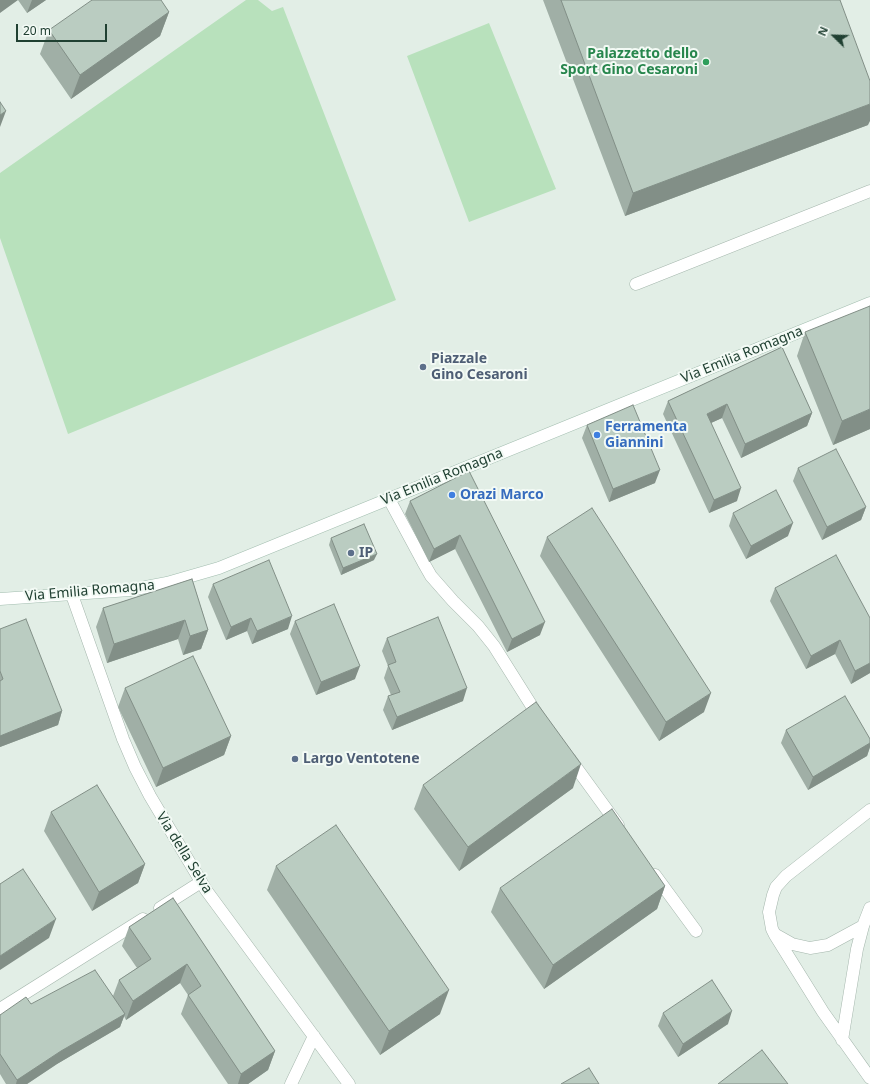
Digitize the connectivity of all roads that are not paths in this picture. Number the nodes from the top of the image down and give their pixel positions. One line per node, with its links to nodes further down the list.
1 (870, 191): 2 (street)
2 (636, 284)
3 (870, 303): 4 (street, Via Emilia Romagna)
4 (389, 499): 5 (street, Via Emilia Romagna); 7 (street)
5 (72, 595): 6 (street, Via Emilia Romagna); 12 (street, Via della Selva)
6 (0, 599)
7 (546, 726)
8 (564, 752): 10 (street)
9 (870, 810): 16 (street)
10 (625, 835)
11 (649, 867): 15 (street)
12 (201, 882): 17 (street); 18 (street, Via della Selva)
13 (870, 908): 14 (street)
14 (863, 926): 16 (street); 19 (street)
15 (696, 931)
16 (775, 935): 19 (street)
17 (0, 1009)
18 (314, 1036): 21 (street); 22 (street, Via della Selva)
19 (842, 1040): 20 (street)
20 (870, 1078)
21 (291, 1084)
22 (349, 1084)

